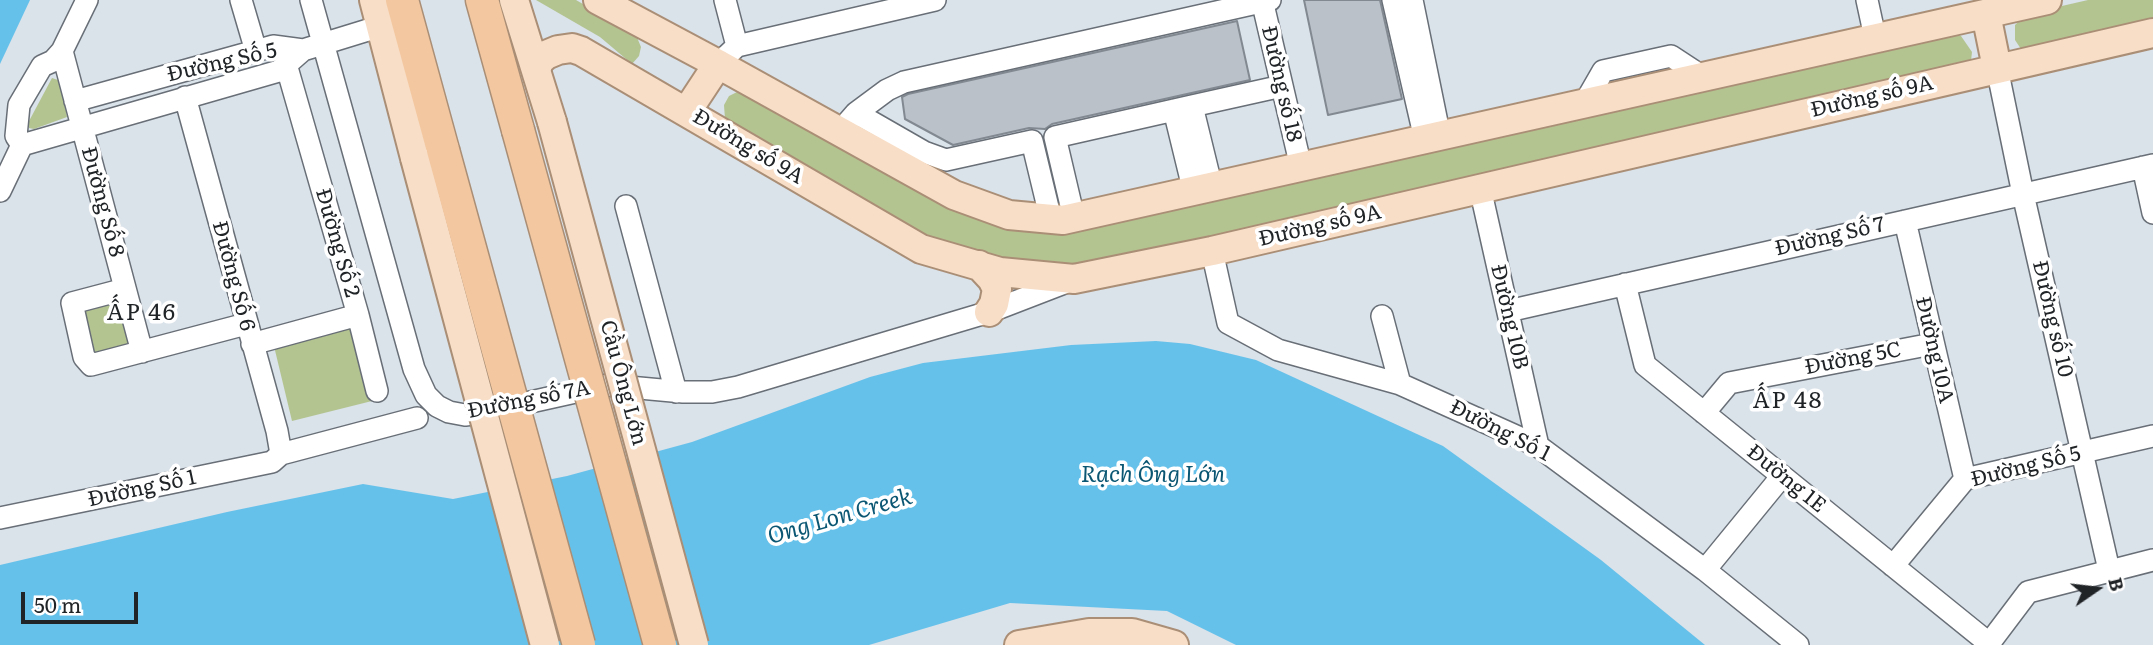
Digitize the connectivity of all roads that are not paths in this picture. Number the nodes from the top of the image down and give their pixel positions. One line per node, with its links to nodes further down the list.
1 (87, 0): 20 (street)
2 (241, 0): 21 (street)
3 (311, 0): 19 (street, Đường số 7A)
4 (402, 0): 35 (highway)
5 (482, 0): 78 (highway, Cầu Ông Lớn, bridge)
6 (514, 0): 24 (main road, Cầu Ông Lớn)
7 (724, 0): 22 (street)
8 (935, 0): 15 (street)
9 (1393, 0): 33 (street)
10 (1412, 0): 33 (street)
11 (2047, 0): 14 (main road)
12 (600, 1): 22 (main road)
13 (1264, 1): 26 (street, Đường số 18); 31 (street)
14 (1985, 7): 17 (main road); 25 (main road)
15 (857, 8): 22 (street)
16 (377, 13): 19 (street, Đường Số 5); 35 (main road)
17 (1871, 17): 33 (main road)
18 (2153, 33): 25 (main road, Đường số 9A)
19 (313, 47): 21 (street, Đường Số 5); 23 (street, Đường Số 5); 61 (street, Đường số 7A)
20 (62, 51): 28 (street, Đường Số 8); 34 (street)
21 (256, 51): 28 (street, Đường Số 5)
22 (728, 55): 30 (main road); 31 (main road)
23 (286, 64): 27 (street, Đường Số 5); 54 (street, Đường Số 2)
24 (537, 68): 30 (main road, Đường số 9A); 79 (main road, Cầu Ông Lớn, bridge)
25 (1997, 68): 39 (main road, Đường số 9A); 42 (street, Đường số 10)
26 (1282, 86): 29 (street); 38 (street, Đường số 18)
27 (185, 97): 32 (street, Đường Số 5); 56 (street, Đường Số 6)
28 (75, 101): 32 (street, Đường Số 8)
29 (1183, 108): 40 (street); 45 (street)
30 (687, 111): 48 (main road, Đường số 9A)
31 (848, 122): 36 (main road)
32 (82, 126): 34 (street, Đường Số 5); 51 (street, Đường Số 8)
33 (1433, 138): 38 (main road)
34 (22, 145): 41 (street)
35 (429, 154): 76 (main road, bridge); 77 (highway, bridge)
36 (918, 162): 45 (main road); 45 (street)
37 (2148, 166): 42 (street, Đường Số 7); 44 (street)
38 (1301, 167): 40 (main road)
39 (1480, 188): 47 (main road, Đường số 9A); 53 (street, Đường 10B)
40 (1203, 190): 45 (main road)
41 (0, 191)
42 (2023, 194): 46 (street, Đường Số 7); 66 (street, Đường số 10)
43 (626, 206): 61 (street)
44 (2153, 213)
45 (1063, 219)
46 (1905, 220): 50 (street, Đường Số 7); 57 (street, Đường 10A)
47 (1212, 251): 49 (main road, Đường số 9A); 59 (street, Đường Số 1)
48 (979, 265): 49 (main road, Đường số 9A); 52 (main road)
49 (1074, 279): 52 (street, Đường số 7A)
50 (1625, 284): 53 (street, Đường Số 7); 62 (street, Đường 1E)
51 (125, 289): 58 (street, Đường Số 8); 58 (street, Đường Số 2)
52 (989, 312): 61 (street, Đường số 7A)
53 (1508, 312): 65 (street, Đường 10B)
54 (358, 316): 56 (street, Đường Số 2); 60 (street)
55 (1382, 316): 59 (street)
56 (249, 334): 58 (street, Đường Số 2); 67 (street, Đường Số 6)
57 (1932, 344): 62 (street, Đường 5C); 69 (street, Đường 10A)
58 (142, 352)
59 (1400, 384): 65 (street, Đường Số 1)
60 (377, 391)
61 (676, 392)
62 (1704, 413): 68 (street, Đường 1E)
63 (417, 418): 67 (street, Đường Số 1)
64 (2153, 436): 66 (street, Đường Số 5)
65 (1538, 446): 73 (street, Đường Số 1)
66 (2083, 452): 69 (street, Đường Số 5); 74 (street, Đường số 10)
67 (281, 454): 70 (street, Đường Số 1)
68 (1782, 476): 72 (street, Đường 1E); 73 (street)
69 (1965, 479): 72 (street, Đường Số 5)
70 (0, 518)
71 (2153, 561): 74 (street)
72 (1893, 566): 75 (street, Đường 1E)
73 (1705, 570): 82 (street, Đường Số 1)
74 (2109, 570): 75 (street)
75 (1989, 644)
76 (545, 645)
77 (579, 645)
78 (660, 645)
79 (694, 645)
80 (1019, 645): 81 (main road)
81 (1174, 645)
82 (1798, 645)

